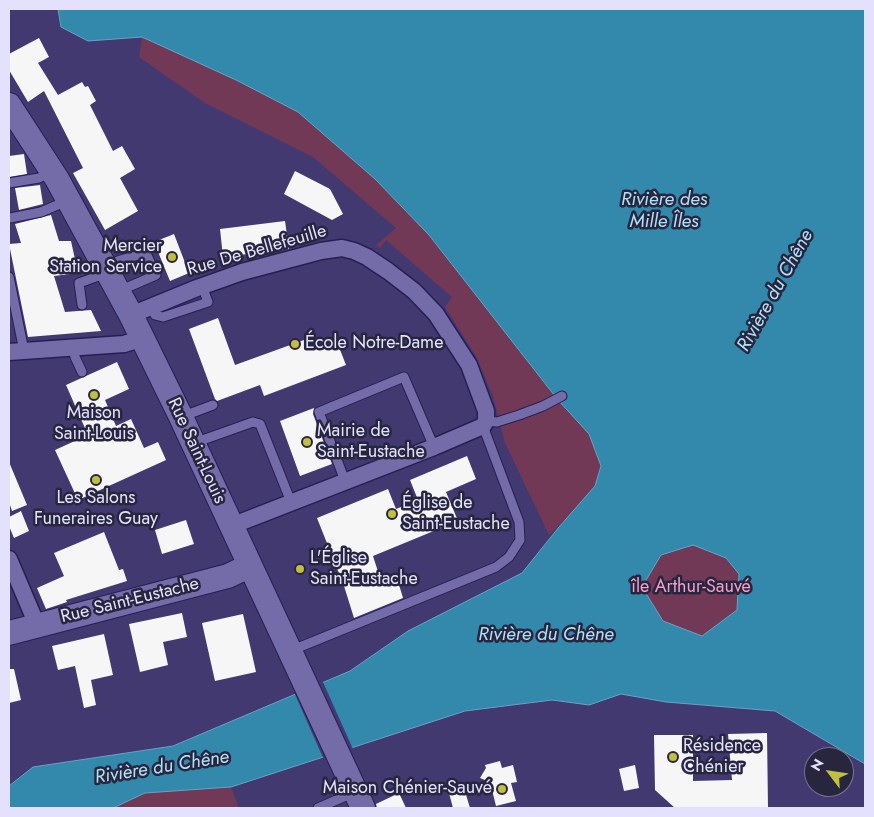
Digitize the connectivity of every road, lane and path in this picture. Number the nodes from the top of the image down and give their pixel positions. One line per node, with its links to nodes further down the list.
1 (12, 116): 2 (main road, Rue Saint-Louis)
2 (53, 172): 3 (lane); 4 (main road, Rue Saint-Louis)
3 (9, 183)
4 (69, 200): 6 (lane); 7 (main road, Rue Saint-Louis)
5 (9, 208): 6 (lane)
6 (10, 220)
7 (112, 276): 9 (lane); 10 (main road, Rue Saint-Louis)
8 (9, 277): 13 (lane)
9 (82, 305)
10 (141, 310): 11 (main road, Rue Saint-Louis); 18 (street, Rue De Bellefeuille)
11 (143, 338): 12 (street); 17 (main road, Rue Saint-Louis)
12 (73, 347): 13 (street); 14 (lane)
13 (16, 352)
14 (82, 372)
15 (562, 396): 18 (lane)
16 (213, 405): 17 (lane)
17 (181, 417): 19 (main road, Rue Saint-Louis)
18 (484, 424): 20 (street); 28 (lane)
19 (193, 443): 22 (lane); 23 (main road, Rue Saint-Louis)
20 (434, 447): 21 (street); 21 (lane)
21 (345, 481): 22 (street)
22 (291, 502): 23 (street)
23 (231, 526): 25 (main road, Rue Saint-Louis)
24 (9, 559): 26 (street)
25 (250, 566): 26 (main road, Rue Saint-Eustache); 28 (main road, Rue Saint-Louis)
26 (37, 624): 27 (main road, Rue Saint-Eustache)
27 (9, 632)
28 (290, 651): 29 (main road, Rue Saint-Louis)
29 (359, 800): 30 (lane)
30 (318, 808)

